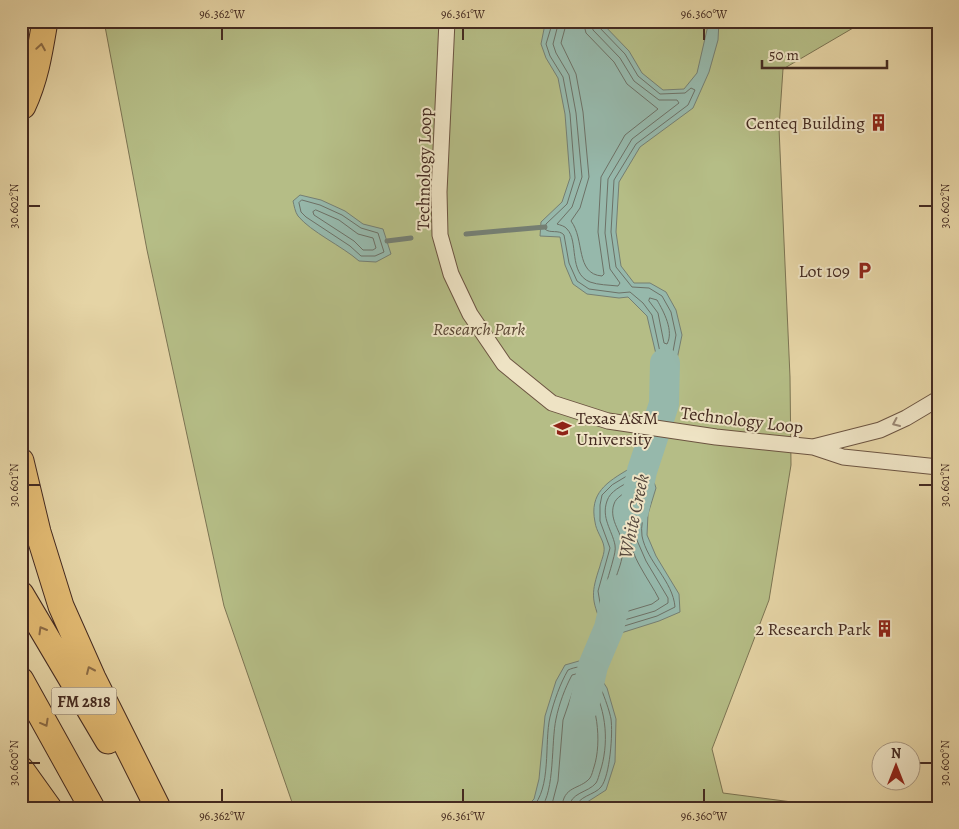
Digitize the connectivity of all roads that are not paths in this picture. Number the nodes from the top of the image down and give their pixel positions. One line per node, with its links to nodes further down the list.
1 (45, 21): 3 (highway, one-way to 1)
2 (447, 21): 5 (street, Technology Loop)
3 (22, 107)
4 (938, 399): 5 (street, Technology Loop, one-way to 5)
5 (813, 447): 7 (street, Technology Loop)
6 (21, 460): 14 (highway, one-way to 6)
7 (938, 466)
8 (21, 594): 13 (highway, FM 2818, one-way to 8)
9 (21, 680): 12 (highway, FM 2818, one-way to 12)
10 (21, 769): 11 (highway)
11 (49, 808)
12 (92, 808)
13 (147, 808)
14 (158, 808)

